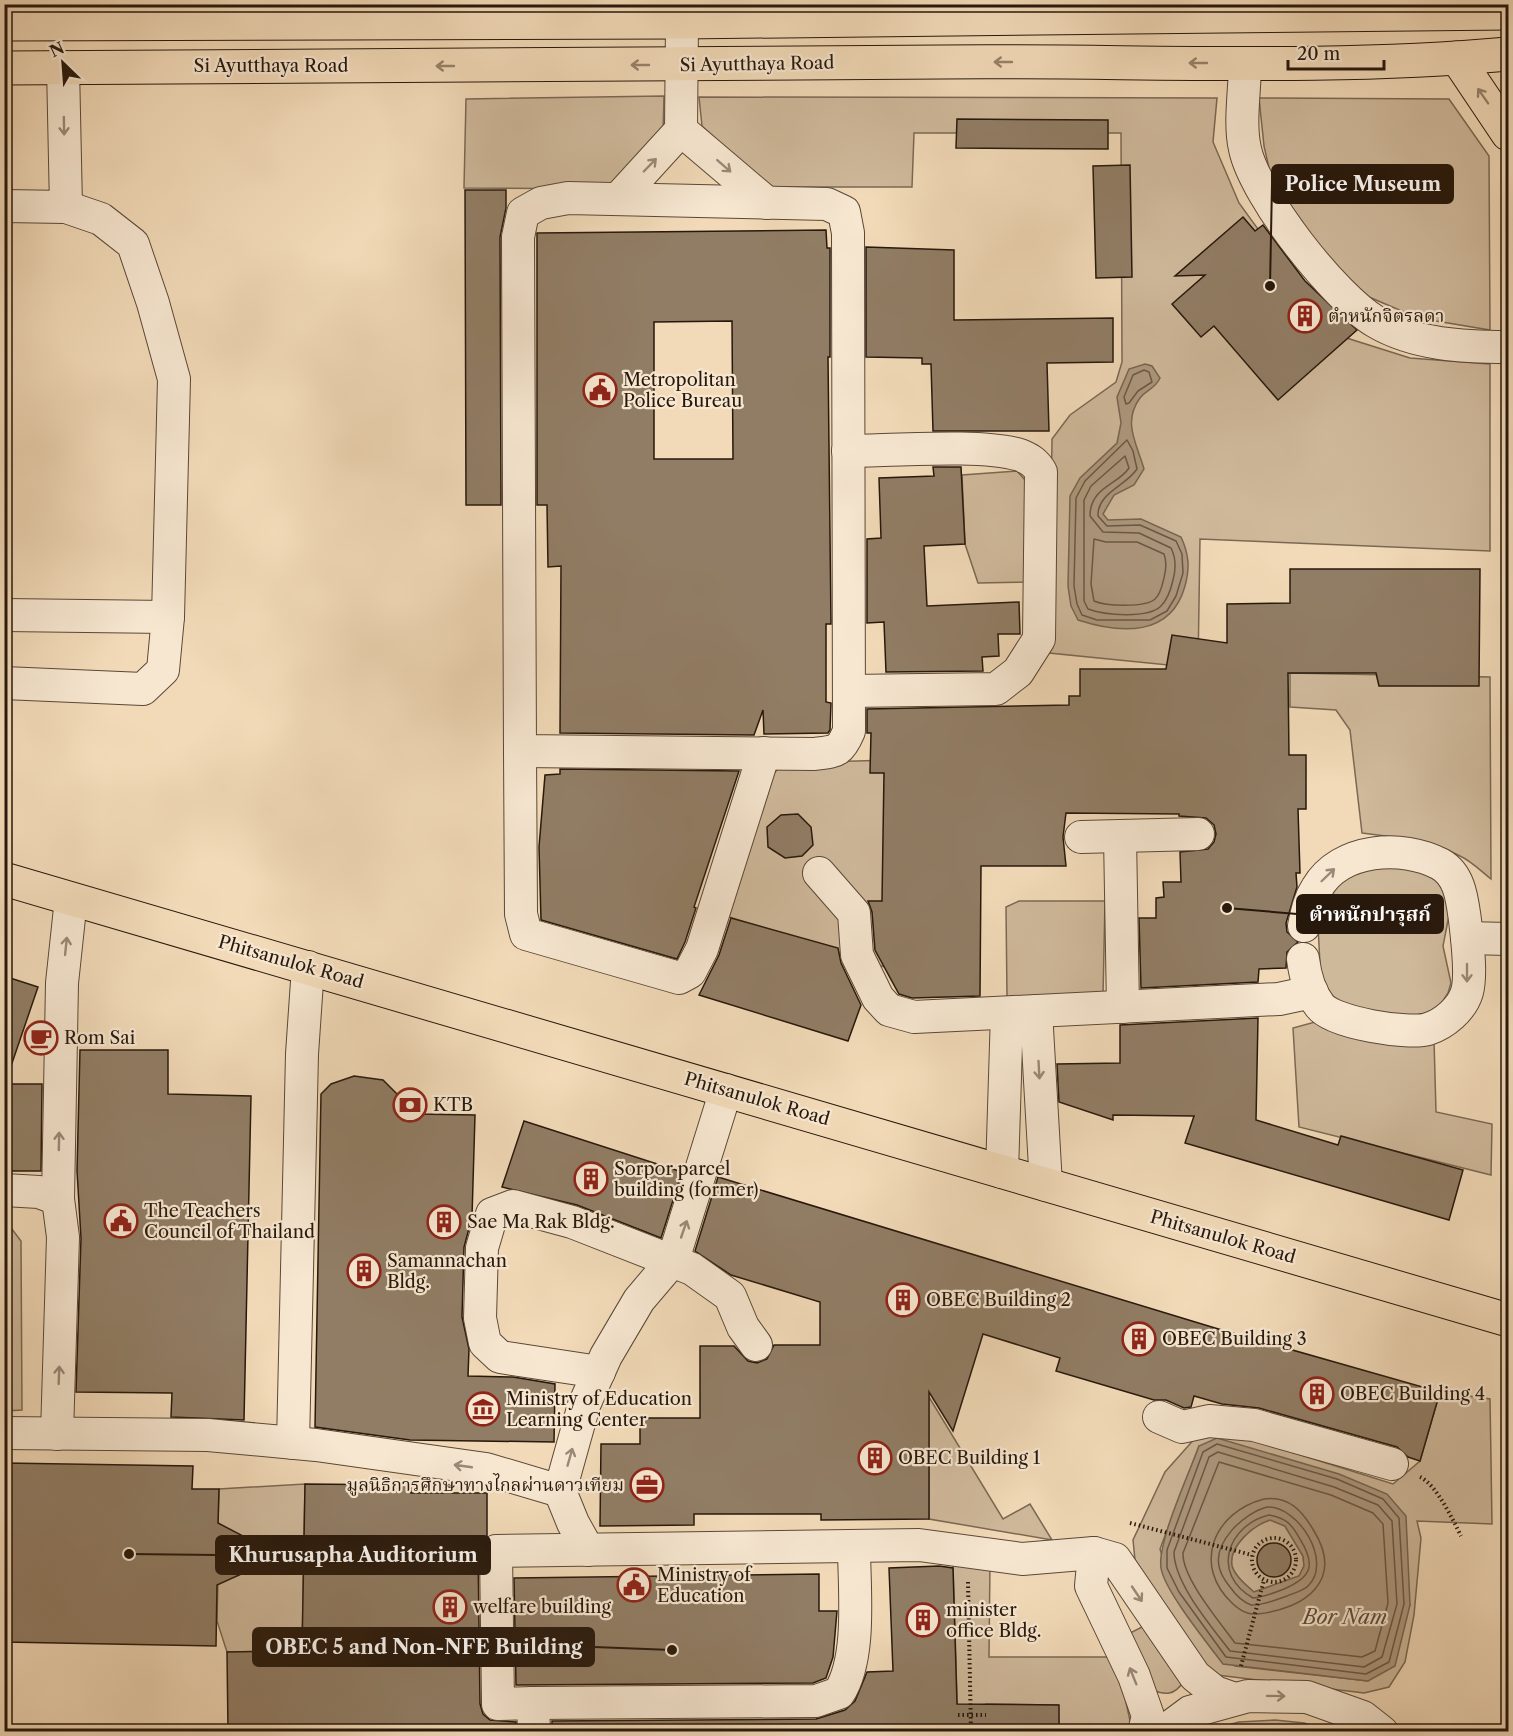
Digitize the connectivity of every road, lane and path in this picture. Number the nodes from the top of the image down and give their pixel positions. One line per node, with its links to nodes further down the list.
1 (1314, 9): 4 (main road); 7 (main road)
2 (870, 12): 3 (main road); 7 (main road)
3 (676, 13): 6 (main road); 13 (lane)
4 (1509, 13)
5 (318, 14): 6 (main road); 9 (main road)
6 (513, 14)
7 (1244, 15): 12 (main road)
8 (4, 24): 9 (main road)
9 (63, 24): 14 (main road)
10 (1509, 54): 11 (main road, Si Ayutthaya Road)
11 (1456, 58): 12 (main road, Si Ayutthaya Road); 17 (main road, one-way to 11)
12 (1245, 63): 13 (main road, Si Ayutthaya Road, one-way to 13); 22 (lane)
13 (682, 65): 14 (main road, Si Ayutthaya Road, one-way to 14); 16 (lane)
14 (63, 67): 15 (main road, Si Ayutthaya Road); 21 (lane, one-way to 21)
15 (4, 68)
16 (681, 130): 18 (lane, one-way to 16); 19 (lane, one-way to 19)
17 (1509, 134)
18 (618, 199): 19 (lane); 28 (lane)
19 (767, 203): 23 (lane)
20 (4, 206): 21 (lane)
21 (66, 207): 25 (lane)
22 (1509, 348)
23 (848, 451): 27 (lane); 27 (lane)
24 (4, 615): 25 (lane)
25 (168, 617): 26 (lane)
26 (4, 682)
27 (849, 691): 29 (lane)
28 (520, 751): 29 (lane); 29 (lane)
29 (764, 753)
30 (1198, 834): 31 (lane)
31 (1120, 836): 32 (lane); 42 (lane)
32 (1081, 837)
33 (819, 873): 43 (lane)
34 (4, 879): 35 (main road, Phitsanulok Road)
35 (71, 899): 40 (main road, Phitsanulok Road); 48 (lane, one-way to 35)
36 (1304, 926): 37 (lane, one-way to 37)
37 (1467, 938): 38 (lane); 41 (lane, one-way to 41)
38 (1509, 939)
39 (1303, 959): 41 (lane)
40 (308, 967): 44 (main road, Phitsanulok Road); 56 (lane)
41 (1312, 992): 42 (lane)
42 (1123, 1007): 43 (lane)
43 (1021, 1012): 45 (lane); 46 (lane, one-way to 46)
44 (726, 1090): 45 (main road, Phitsanulok Road); 49 (lane, one-way to 44)
45 (1002, 1172): 46 (main road, Phitsanulok Road)
46 (1046, 1185): 50 (main road, Phitsanulok Road)
47 (4, 1190): 48 (lane)
48 (58, 1199): 55 (lane, one-way to 48)
49 (674, 1260): 51 (lane); 52 (lane); 52 (lane)
50 (1509, 1320)
51 (756, 1345)
52 (599, 1372): 58 (lane, one-way to 52)
53 (1159, 1417): 57 (lane)
54 (4, 1433): 55 (lane)
55 (57, 1434): 56 (lane)
56 (293, 1443): 58 (lane, one-way to 56)
57 (1392, 1464): 60 (path)
58 (560, 1491): 62 (lane)
59 (1130, 1523): 65 (path)
60 (1461, 1536)
61 (854, 1546): 62 (lane); 63 (lane); 70 (lane)
62 (588, 1550): 70 (lane)
63 (967, 1551): 64 (lane); 71 (path)
64 (1094, 1553): 67 (lane, one-way to 67); 72 (lane, one-way to 64)
65 (1252, 1555): 66 (path); 66 (path)
66 (1264, 1580): 67 (path)
67 (1237, 1685): 73 (lane); 74 (lane, one-way to 74)
68 (958, 1715): 69 (path, bridge)
69 (986, 1715)
70 (534, 1717)
71 (971, 1731)
72 (1144, 1731)
73 (1163, 1731)
74 (1382, 1731)

